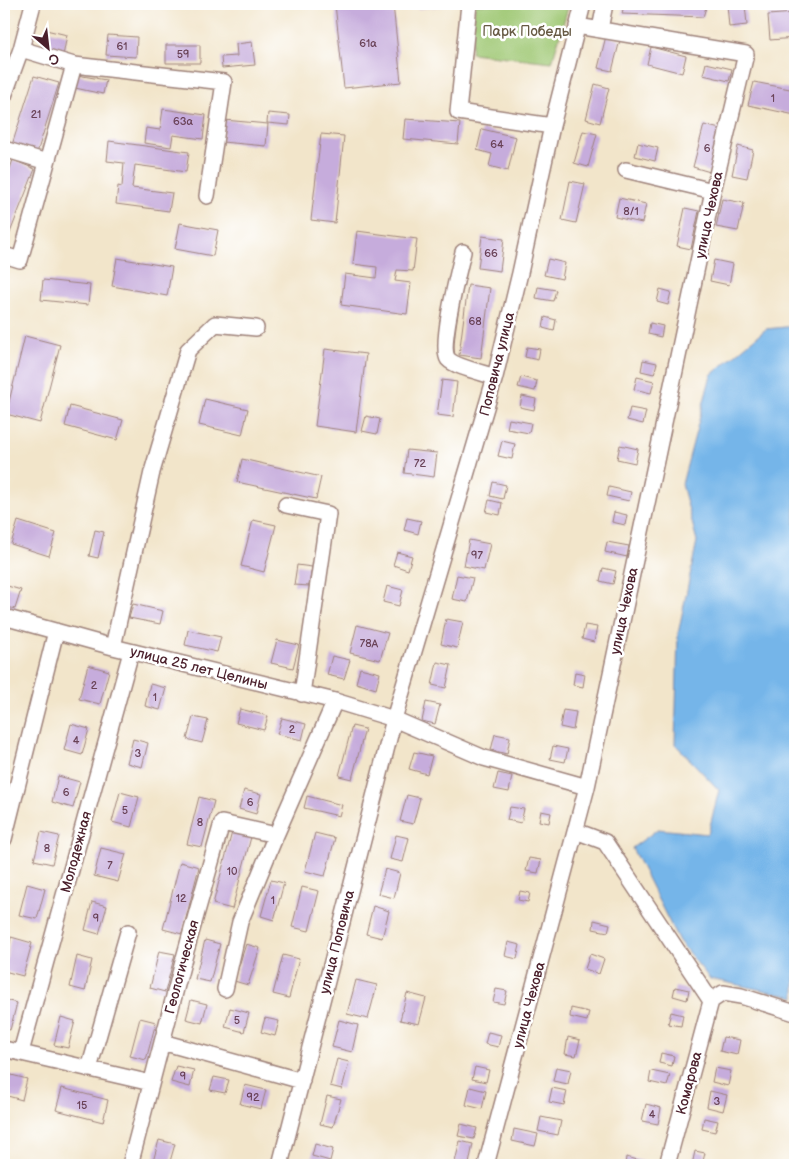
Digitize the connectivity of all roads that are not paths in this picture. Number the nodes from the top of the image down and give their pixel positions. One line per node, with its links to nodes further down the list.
1 (33, 4): 7 (street)
2 (469, 4): 10 (street)
3 (583, 4): 5 (street, Поповича улица)
4 (605, 4): 6 (street)
5 (577, 26): 6 (street); 10 (street, Поповича улица)
6 (600, 29): 14 (street, улица Чехова)
7 (21, 49): 8 (street); 9 (street)
8 (74, 65): 12 (street); 15 (street)
9 (4, 96)
10 (552, 126): 19 (street, Поповича улица)
11 (4, 149): 12 (street)
12 (47, 162): 17 (street)
13 (626, 170): 14 (street)
14 (713, 190): 28 (street, улица Чехова)
15 (207, 196)
16 (463, 252): 19 (street)
17 (4, 255)
18 (256, 328): 23 (street)
19 (495, 377): 27 (street, Поповича улица)
20 (286, 505): 25 (street)
21 (4, 617): 22 (street, улица 25 лет Целины)
22 (56, 631): 23 (street, улица 25 лет Целины); 31 (street)
23 (113, 647): 24 (street, улица 25 лет Целины)
24 (131, 652): 25 (street, улица 25 лет Целины); 38 (street, Молодежная)
25 (302, 694): 26 (street, улица 25 лет Целины)
26 (335, 701): 27 (street, улица 25 лет Целины); 30 (street)
27 (394, 720): 28 (street, улица 25 лет Целины); 40 (street, улица Поповича)
28 (587, 787): 29 (street, улица Чехова)
29 (576, 832): 34 (street); 44 (street, улица Чехова)
30 (276, 835): 33 (street); 36 (street, Геологическая)
31 (4, 839)
32 (128, 932): 39 (street)
33 (225, 989)
34 (711, 1001): 35 (street); 45 (street, Комарова)
35 (795, 1013)
36 (162, 1042): 40 (street); 41 (street, Геологическая)
37 (4, 1049): 38 (street)
38 (20, 1052): 39 (street)
39 (89, 1069): 41 (street)
40 (302, 1081): 43 (street, улица Поповича)
41 (151, 1083): 42 (street, Геологическая)
42 (130, 1165)
43 (280, 1165)
44 (486, 1165)
45 (667, 1165)

